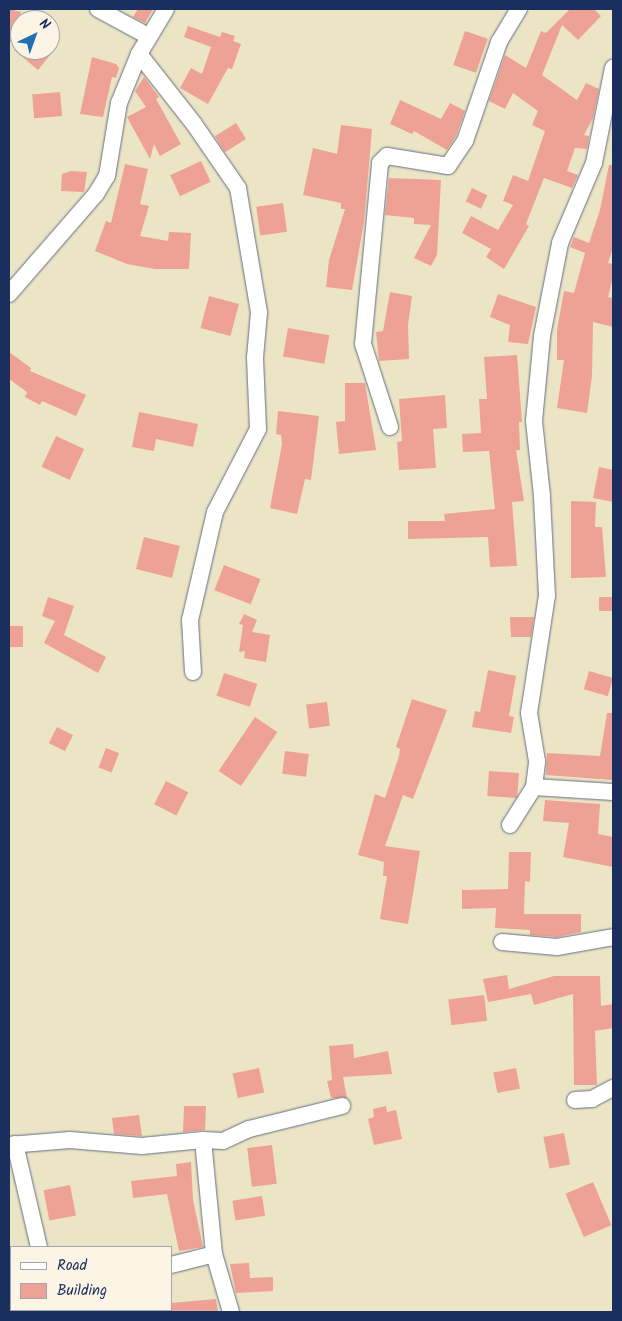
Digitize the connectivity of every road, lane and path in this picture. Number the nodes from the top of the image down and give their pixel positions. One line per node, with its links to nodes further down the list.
1 (98, 9): 4 (street)
2 (166, 9): 4 (street)
3 (519, 9): 8 (street)
4 (148, 36): 5 (street)
5 (139, 54): 7 (street); 9 (street)
6 (613, 68): 10 (street)
7 (9, 294)
8 (390, 427)
9 (193, 672)
10 (534, 787): 11 (street); 12 (street)
11 (613, 792)
12 (510, 825)
13 (613, 937): 14 (street)
14 (502, 942)
15 (613, 1088): 16 (street)
16 (575, 1100)
17 (342, 1106): 18 (street)
18 (203, 1140): 19 (street); 21 (street)
19 (12, 1145): 20 (street)
20 (39, 1246)
21 (214, 1254): 22 (street); 23 (street)
22 (172, 1264)
23 (231, 1312)

